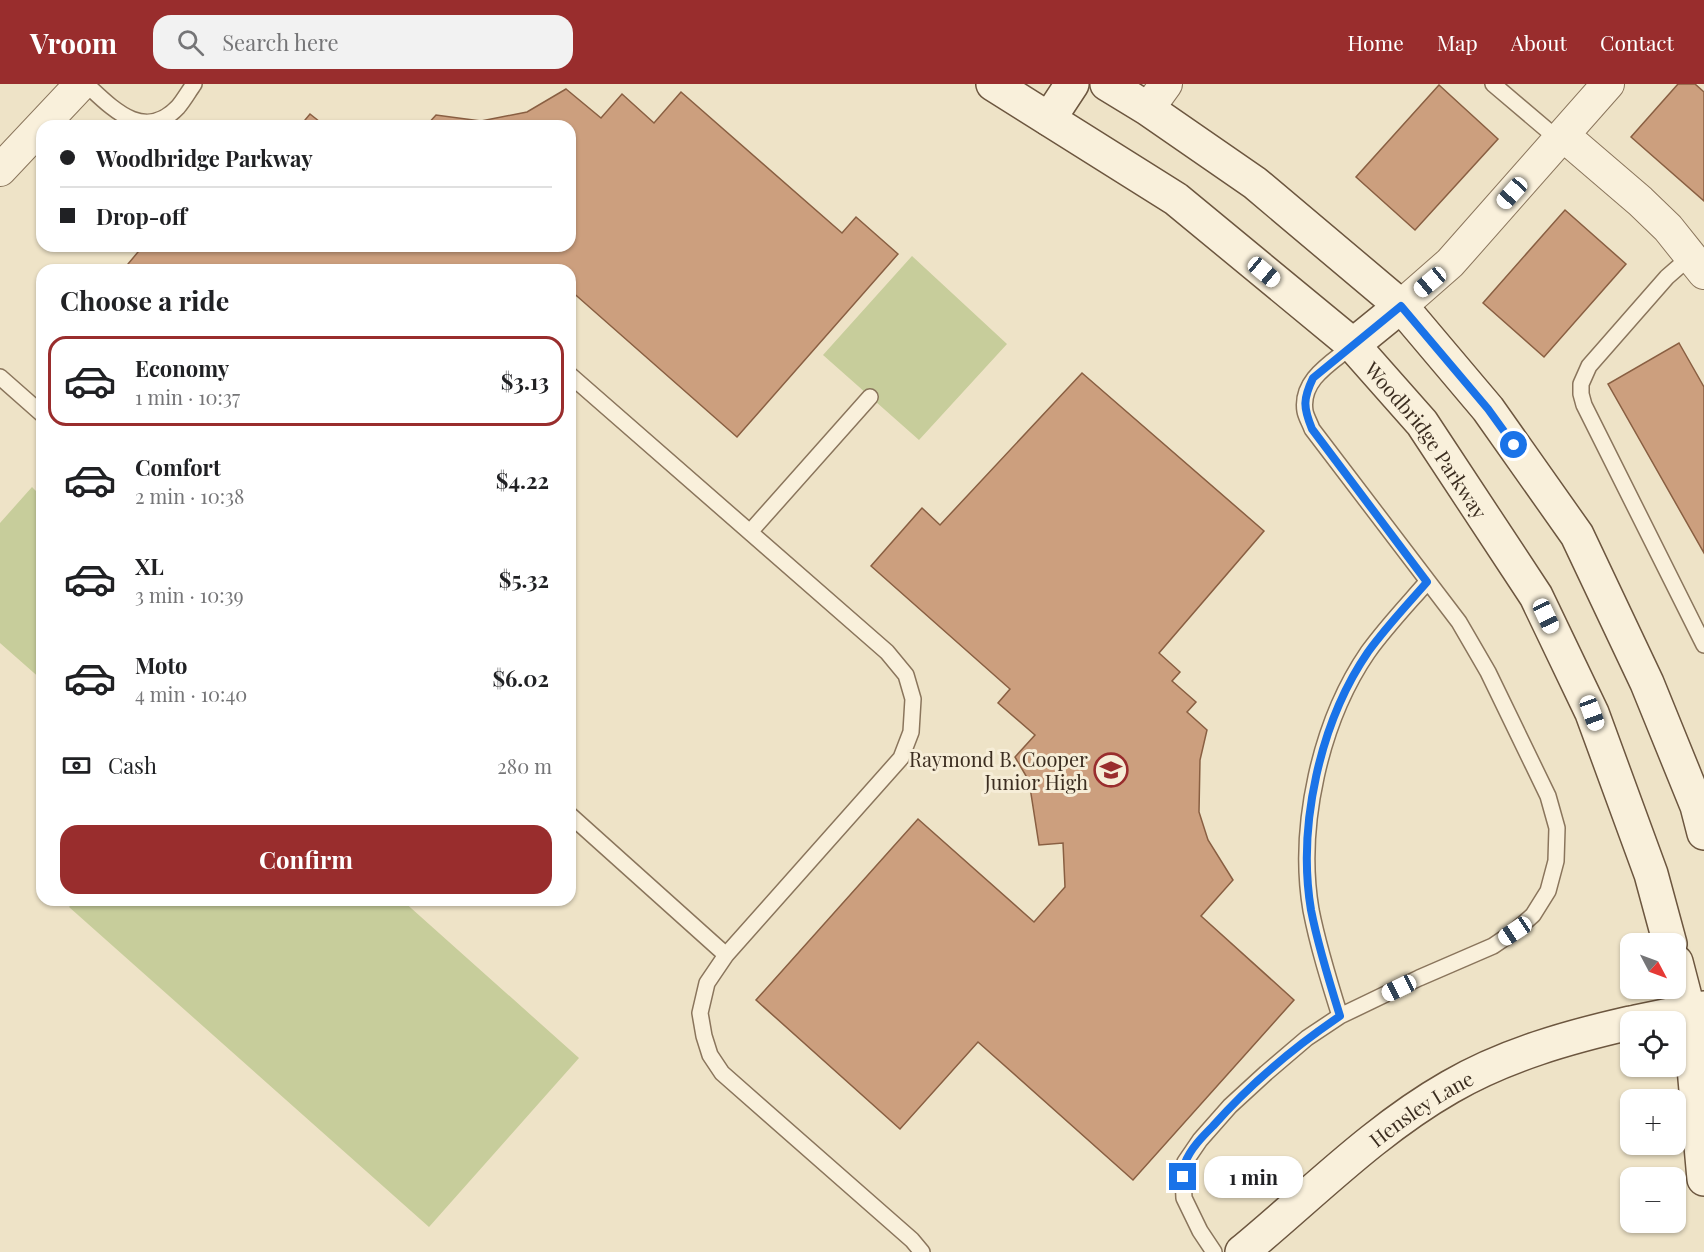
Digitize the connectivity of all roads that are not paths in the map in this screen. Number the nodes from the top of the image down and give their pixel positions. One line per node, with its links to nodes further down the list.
1 (81, 84): 11 (street)
2 (86, 84): 12 (lane)
3 (194, 84): 13 (lane)
4 (993, 84): 10 (main road, Woodbridge Parkway)
5 (1072, 84): 10 (main road)
6 (1107, 84): 9 (main road)
7 (1493, 84): 15 (lane)
8 (1608, 84): 15 (street)
9 (1157, 97): 18 (main road)
10 (1049, 119): 19 (main road, Woodbridge Parkway)
11 (47, 120)
12 (132, 120)
13 (156, 120)
14 (36, 132): 16 (street)
15 (1561, 138): 17 (street); 18 (street)
16 (0, 170)
17 (1697, 264): 26 (lane)
18 (1401, 306): 19 (main road); 28 (main road)
19 (1353, 345): 25 (lane); 29 (main road, Woodbridge Parkway)
20 (0, 377): 23 (lane)
21 (576, 380): 24 (lane)
22 (870, 397): 24 (lane)
23 (36, 409)
24 (750, 532): 30 (lane)
25 (1427, 582): 33 (lane); 33 (lane)
26 (1704, 645)
27 (576, 820): 30 (lane)
28 (1704, 833)
29 (1668, 933)
30 (726, 955): 36 (lane)
31 (1686, 985): 32 (main road)
32 (1697, 1010): 35 (main road)
33 (1340, 1016): 37 (lane)
34 (1620, 1025): 38 (main road, Hensley Lane)
35 (1704, 1179)
36 (922, 1252)
37 (1214, 1252)
38 (1242, 1252)

